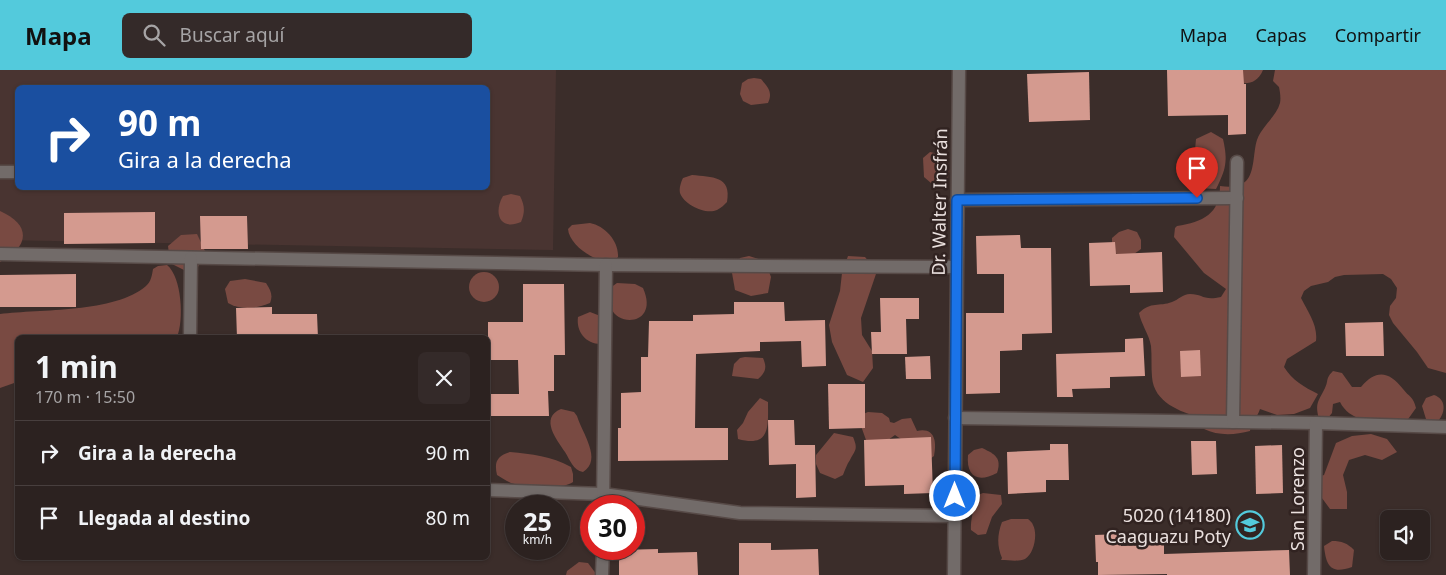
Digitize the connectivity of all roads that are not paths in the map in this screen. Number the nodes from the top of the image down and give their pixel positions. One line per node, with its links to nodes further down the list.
1 (958, 70): 6 (street, Dr. Walter Insfrán)
2 (1237, 162): 5 (street)
3 (0, 172): 4 (street)
4 (15, 172)
5 (1237, 198): 6 (street); 13 (street)
6 (957, 200): 10 (street, Dr. Walter Insfrán)
7 (0, 254): 8 (street)
8 (190, 258): 9 (street); 11 (street)
9 (606, 265): 10 (street); 17 (street)
10 (956, 267): 12 (street, Dr. Walter Insfrán)
11 (190, 335)
12 (955, 418): 13 (street); 20 (street, Dr. Walter Insfrán)
13 (1233, 422): 14 (street)
14 (1316, 423): 15 (street); 24 (street, San Lorenzo)
15 (1446, 427)
16 (490, 490): 18 (street)
17 (603, 495)
18 (580, 498)
19 (645, 504): 20 (street)
20 (955, 516): 23 (street, Dr. Walter Insfrán)
21 (603, 560): 22 (street)
22 (602, 575)
23 (954, 575)
24 (1314, 575)

